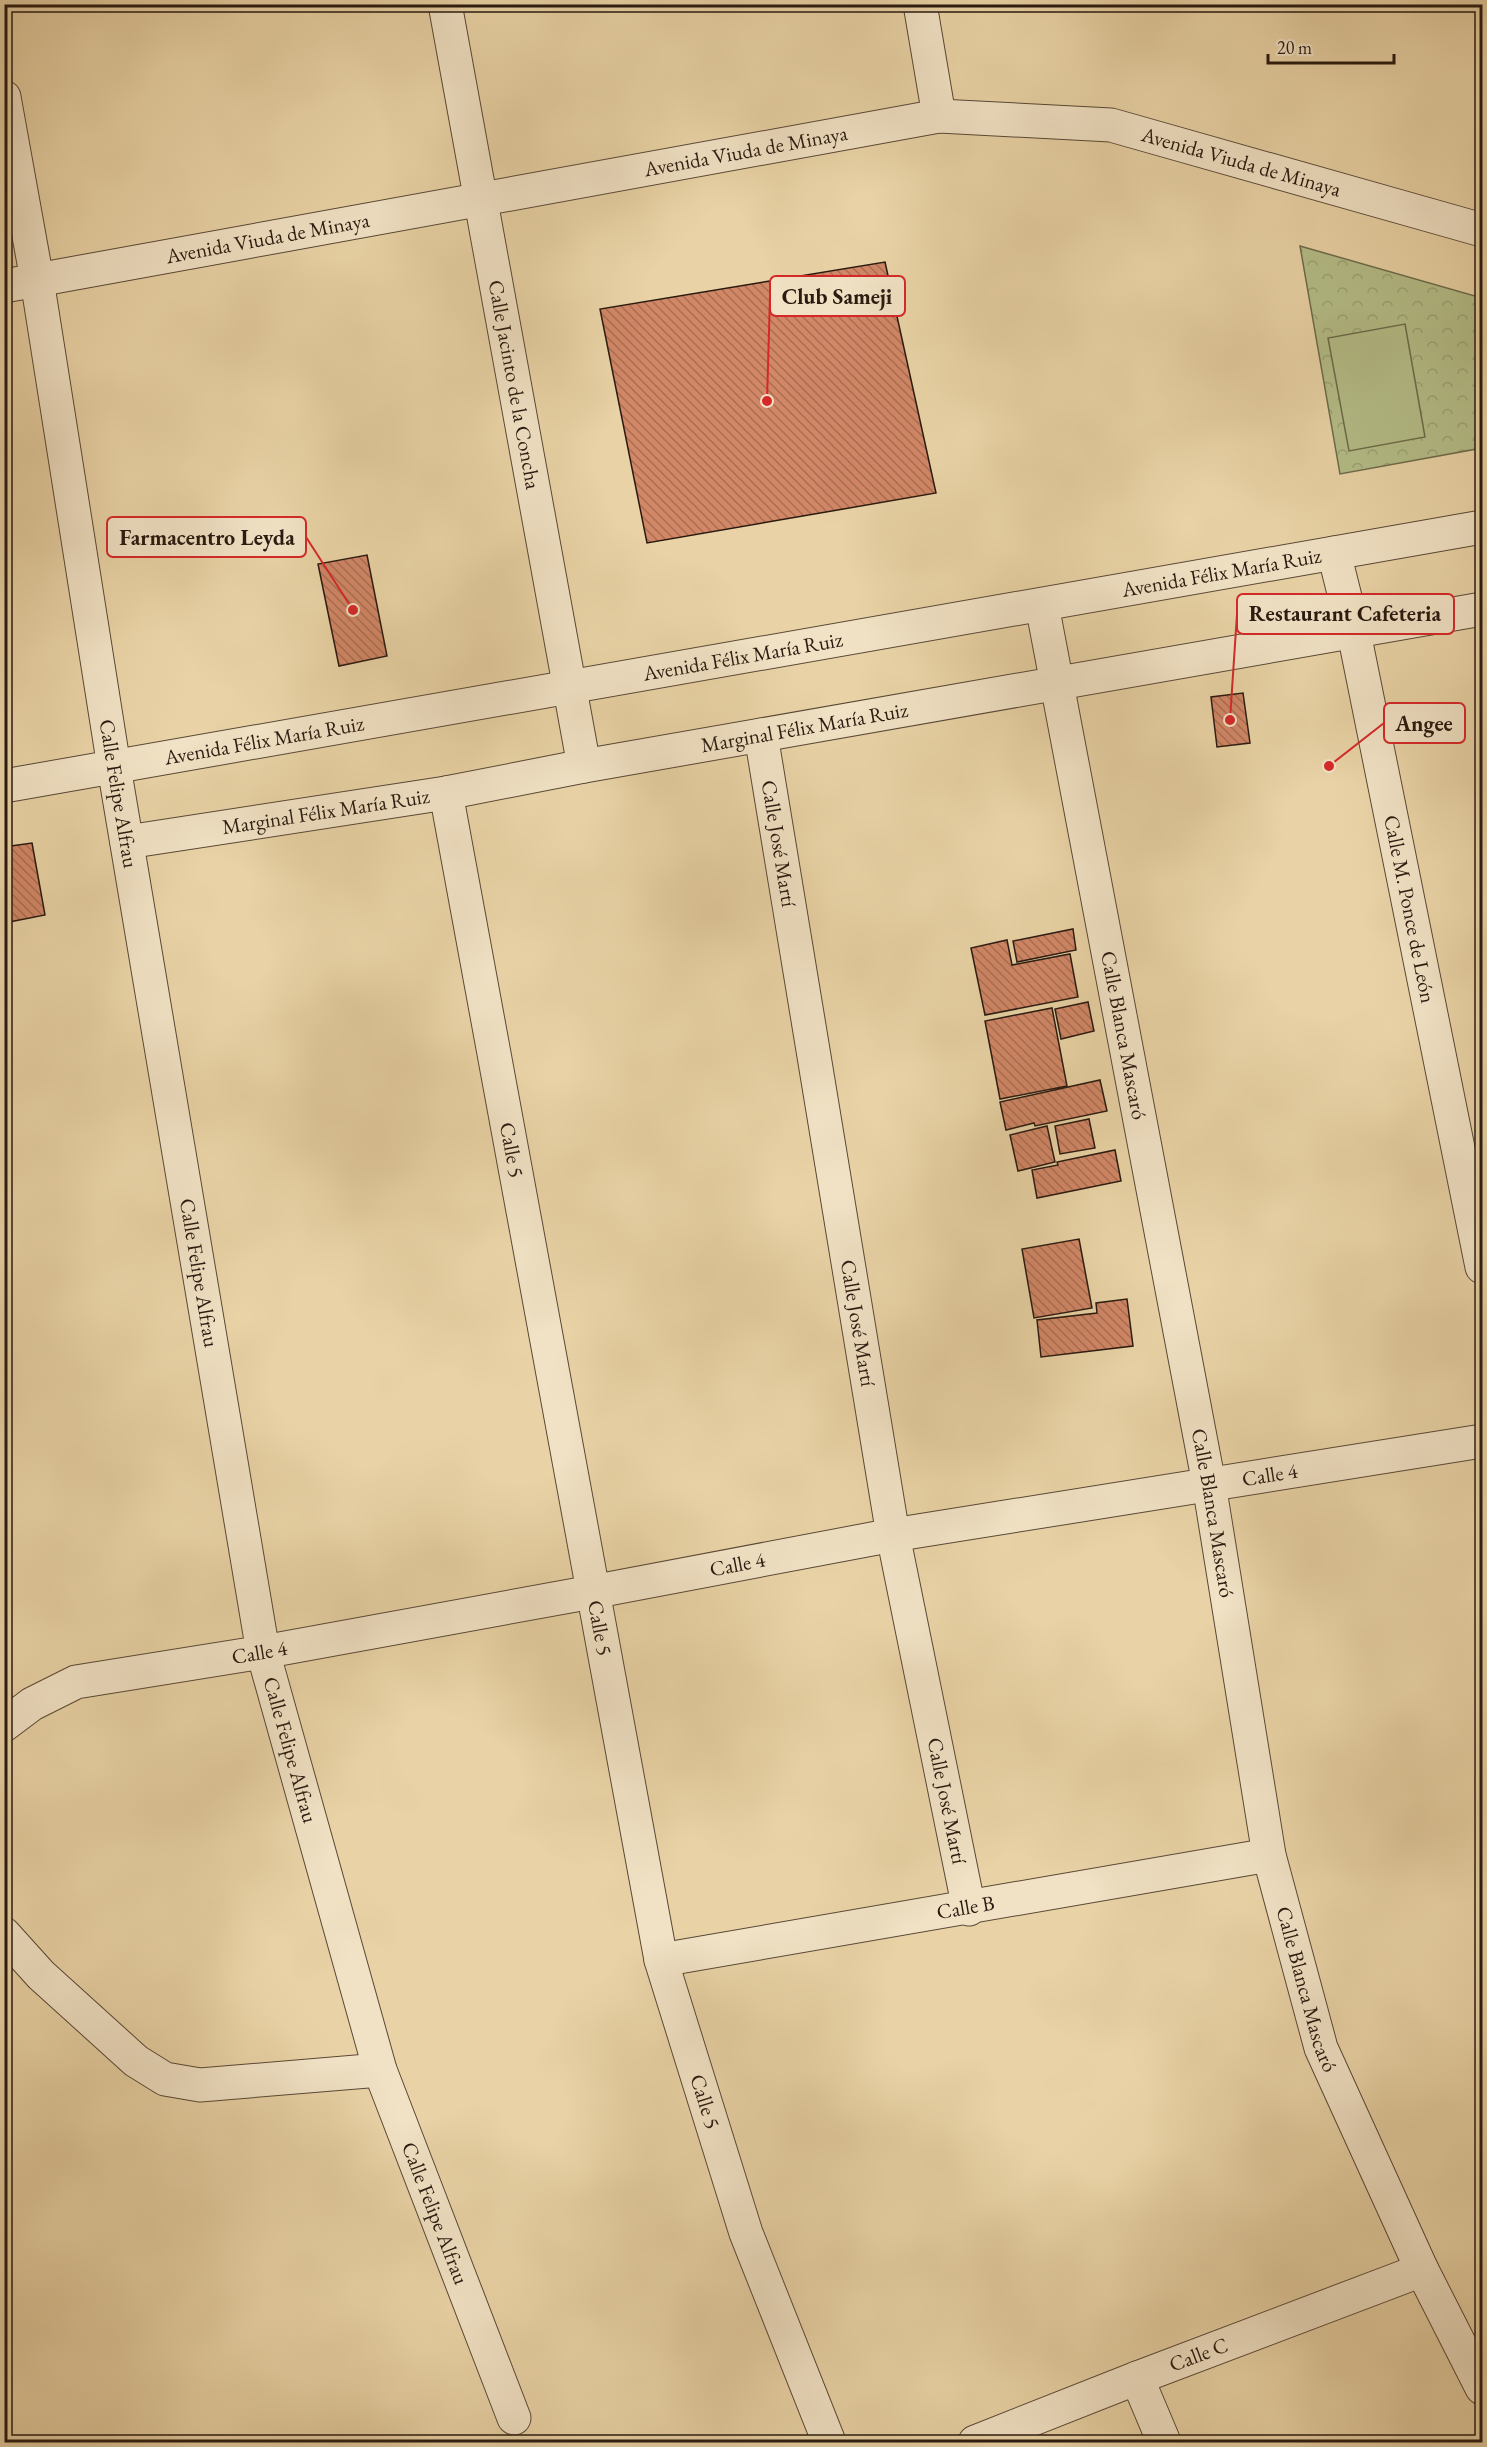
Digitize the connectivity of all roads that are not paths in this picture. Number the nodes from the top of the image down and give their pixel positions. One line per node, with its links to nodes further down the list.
1 (445, 4): 5 (street, Calle Jacinto de la Concha)
2 (920, 4): 4 (street)
3 (4, 97): 7 (street, Calle Felipe Alfrau)
4 (939, 116): 5 (street, Avenida Viuda de Minaya); 6 (street, Avenida Viuda de Minaya)
5 (481, 201): 7 (street, Avenida Viuda de Minaya); 15 (street, Calle Jacinto de la Concha)
6 (1482, 230)
7 (37, 280): 8 (street, Avenida Viuda de Minaya); 18 (street, Calle Felipe Alfrau)
8 (4, 286)
9 (1482, 527): 10 (street, Avenida Félix María Ruiz)
10 (1334, 553): 11 (street, Avenida Félix María Ruiz); 13 (street, Calle M. Ponce de León)
11 (1042, 605): 14 (street, Calle Blanca Mascaró); 15 (street, Avenida Félix María Ruiz)
12 (1482, 609): 13 (street, Marginal Félix María Ruiz)
13 (1354, 633): 14 (street, Marginal Félix María Ruiz); 22 (street, Calle M. Ponce de León)
14 (1057, 683): 16 (street, Marginal Félix María Ruiz); 24 (street, Calle Blanca Mascaró)
15 (570, 687): 17 (street, Calle Jacinto de la Concha); 18 (street, Avenida Félix María Ruiz)
16 (761, 735): 17 (street, Marginal Félix María Ruiz); 25 (street, Calle José Martí)
17 (584, 766): 20 (street, Marginal Félix María Ruiz)
18 (114, 767): 19 (street, Avenida Félix María Ruiz); 21 (street, Calle Felipe Alfrau)
19 (4, 786)
20 (446, 793): 21 (street, Marginal Félix María Ruiz); 26 (street, Calle 5)
21 (127, 842): 27 (street, Calle Felipe Alfrau)
22 (1482, 1267)
23 (1482, 1441): 24 (street, Calle 4)
24 (1209, 1484): 25 (street, Calle 4); 29 (street, Calle Blanca Mascaró)
25 (893, 1535): 26 (street, Calle 4); 30 (street, Calle José Martí)
26 (592, 1592): 27 (street, Calle 4); 32 (street, Calle 5)
27 (263, 1652): 28 (street, Calle 4); 33 (street, Calle Felipe Alfrau)
28 (4, 1725)
29 (1269, 1856): 30 (street, Calle B); 34 (street, Calle Blanca Mascaró)
30 (969, 1909): 32 (street, Calle B)
31 (4, 1934): 33 (street)
32 (661, 1960): 38 (street, Calle 5)
33 (380, 2070): 37 (street, Calle Felipe Alfrau)
34 (1422, 2270): 35 (street, Calle C); 36 (street, Calle Blanca Mascaró)
35 (1137, 2378): 39 (street, Calle C); 40 (street)
36 (1482, 2388)
37 (514, 2418)
38 (829, 2442)
39 (975, 2442)
40 (1164, 2442)

